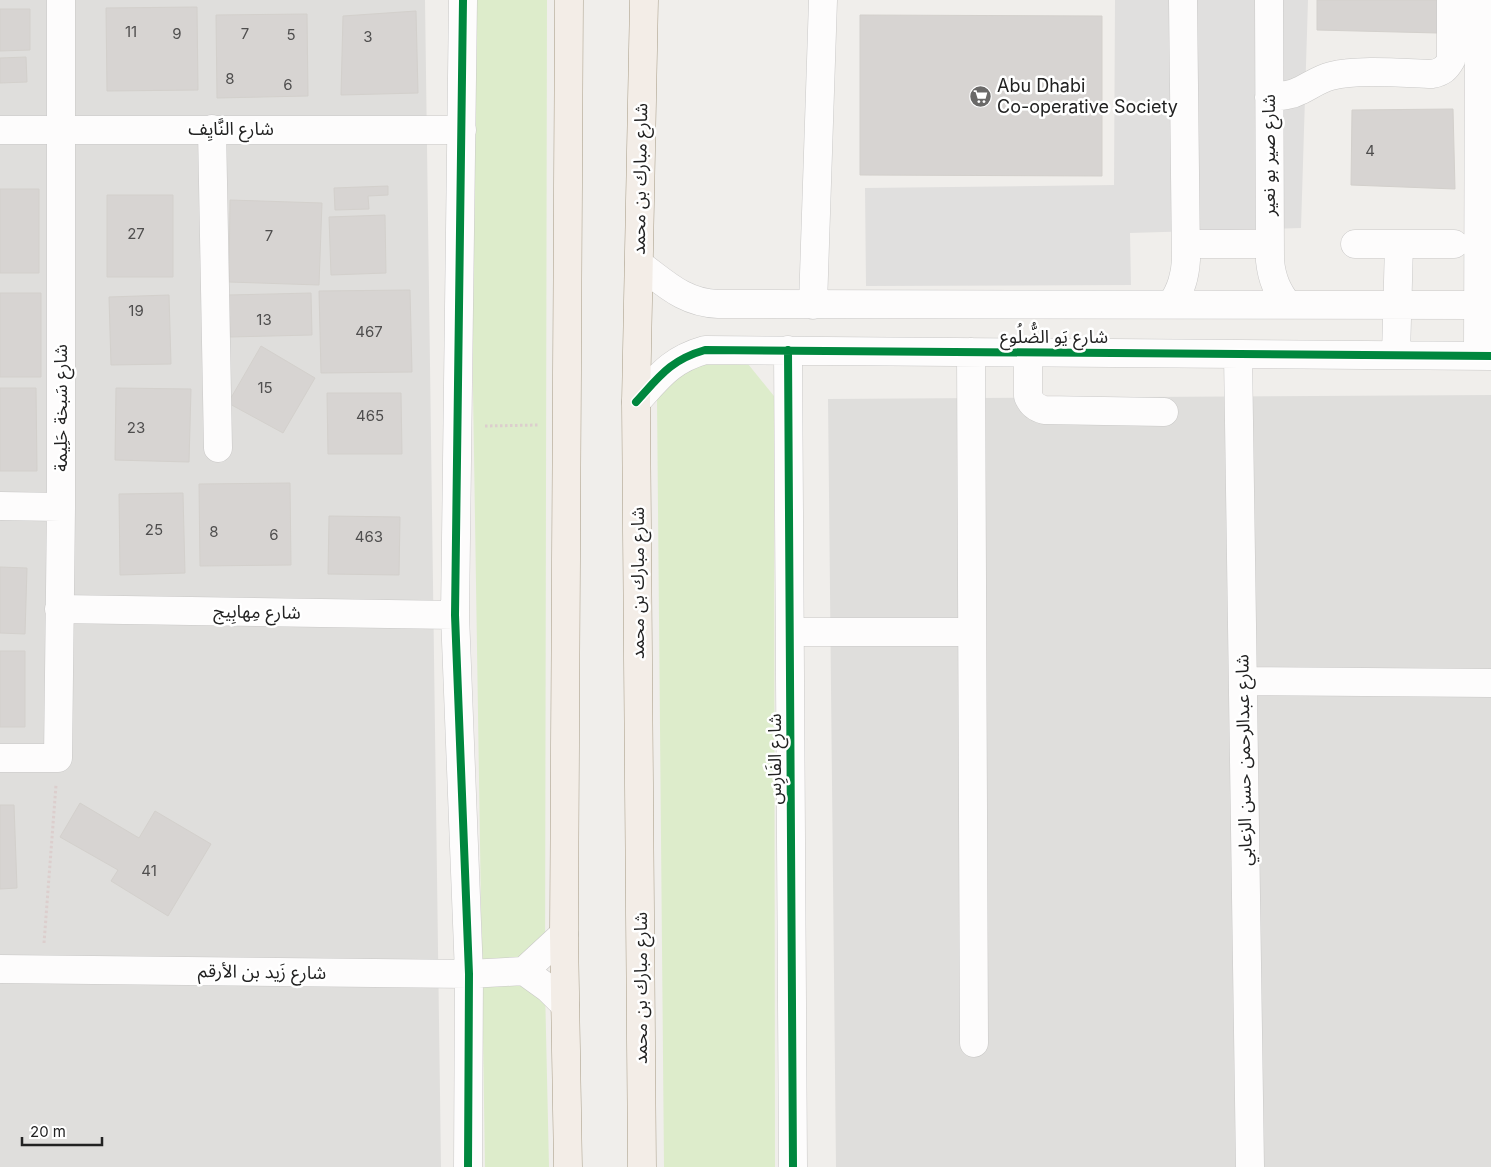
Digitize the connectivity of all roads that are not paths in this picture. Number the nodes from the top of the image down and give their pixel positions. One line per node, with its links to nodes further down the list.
1 (61, 0): 11 (street, شارع سَبخة حَلِيمة)
2 (463, 0): 14 (street)
3 (570, 0): 44 (main road)
4 (644, 0): 20 (main road, شارع مبارك بن محمد)
5 (823, 0): 22 (street)
6 (1183, 0): 15 (street)
7 (1269, 0): 10 (street, شارع صير بو نعير)
8 (1451, 0): 10 (street)
9 (1479, 0): 19 (street)
10 (1269, 97): 16 (street, شارع صير بو نعير)
11 (61, 128): 12 (street, شارع النَّايِف); 13 (street, شارع النَّايِف); 36 (street, شارع سَبخة حَلِيمة)
12 (212, 129): 14 (street, شارع النَّايِف); 34 (street)
13 (0, 130)
14 (462, 130): 38 (street)
15 (1186, 244): 16 (street); 21 (street)
16 (1269, 244): 23 (street, شارع صير بو نعير)
17 (1355, 244): 18 (street)
18 (1400, 244): 19 (street); 24 (street)
19 (1474, 246): 25 (street)
20 (639, 264): 22 (street, شارع يَو الضُّلُوع); 32 (main road, شارع مبارك بن محمد)
21 (1172, 304): 22 (street, شارع يَو الضُّلُوع); 23 (street, شارع يَو الضُّلُوع)
22 (813, 305)
23 (1288, 305): 24 (street, شارع يَو الضُّلُوع)
24 (1398, 305): 25 (street, شارع يَو الضُّلُوع); 30 (street)
25 (1484, 305): 31 (street)
26 (788, 350): 27 (street, شارع يَو الضُّلُوع); 32 (street, شارع يَو الضُّلُوع); 39 (street, شارع الفَارِس)
27 (971, 352): 28 (street, شارع يَو الضُّلُوع); 40 (street)
28 (1028, 352): 29 (street, شارع يَو الضُّلُوع); 33 (street)
29 (1238, 354): 30 (street, شارع يَو الضُّلُوع); 41 (street, شارع عبدالرحمن حسن الزعابي)
30 (1396, 355): 31 (street, شارع يَو الضُّلُوع)
31 (1484, 356)
32 (636, 402): 52 (main road, شارع مبارك بن محمد)
33 (1164, 412)
34 (218, 448)
35 (0, 506): 36 (street)
36 (61, 507): 37 (street, شارع سَبخة حَلِيمة)
37 (60, 609): 38 (street, شارع مِهابِيج); 43 (street, شارع سَبخة حَلِيمة)
38 (455, 615): 47 (street)
39 (790, 632): 40 (street); 53 (street, شارع الفَارِس)
40 (972, 632): 49 (street)
41 (1243, 681): 42 (street); 54 (street, شارع عبدالرحمن حسن الزعابي)
42 (1491, 683)
43 (0, 758)
44 (564, 934): 46 (street); 48 (main road)
45 (0, 969): 47 (street, شارع زَيد بن الأرقم)
46 (524, 972): 47 (street, شارع زَيد بن الأرقم); 48 (street)
47 (469, 974): 50 (street)
48 (565, 1005): 51 (main road)
49 (974, 1043)
50 (468, 1167)
51 (568, 1167)
52 (642, 1167)
53 (793, 1167)
54 (1250, 1167)

